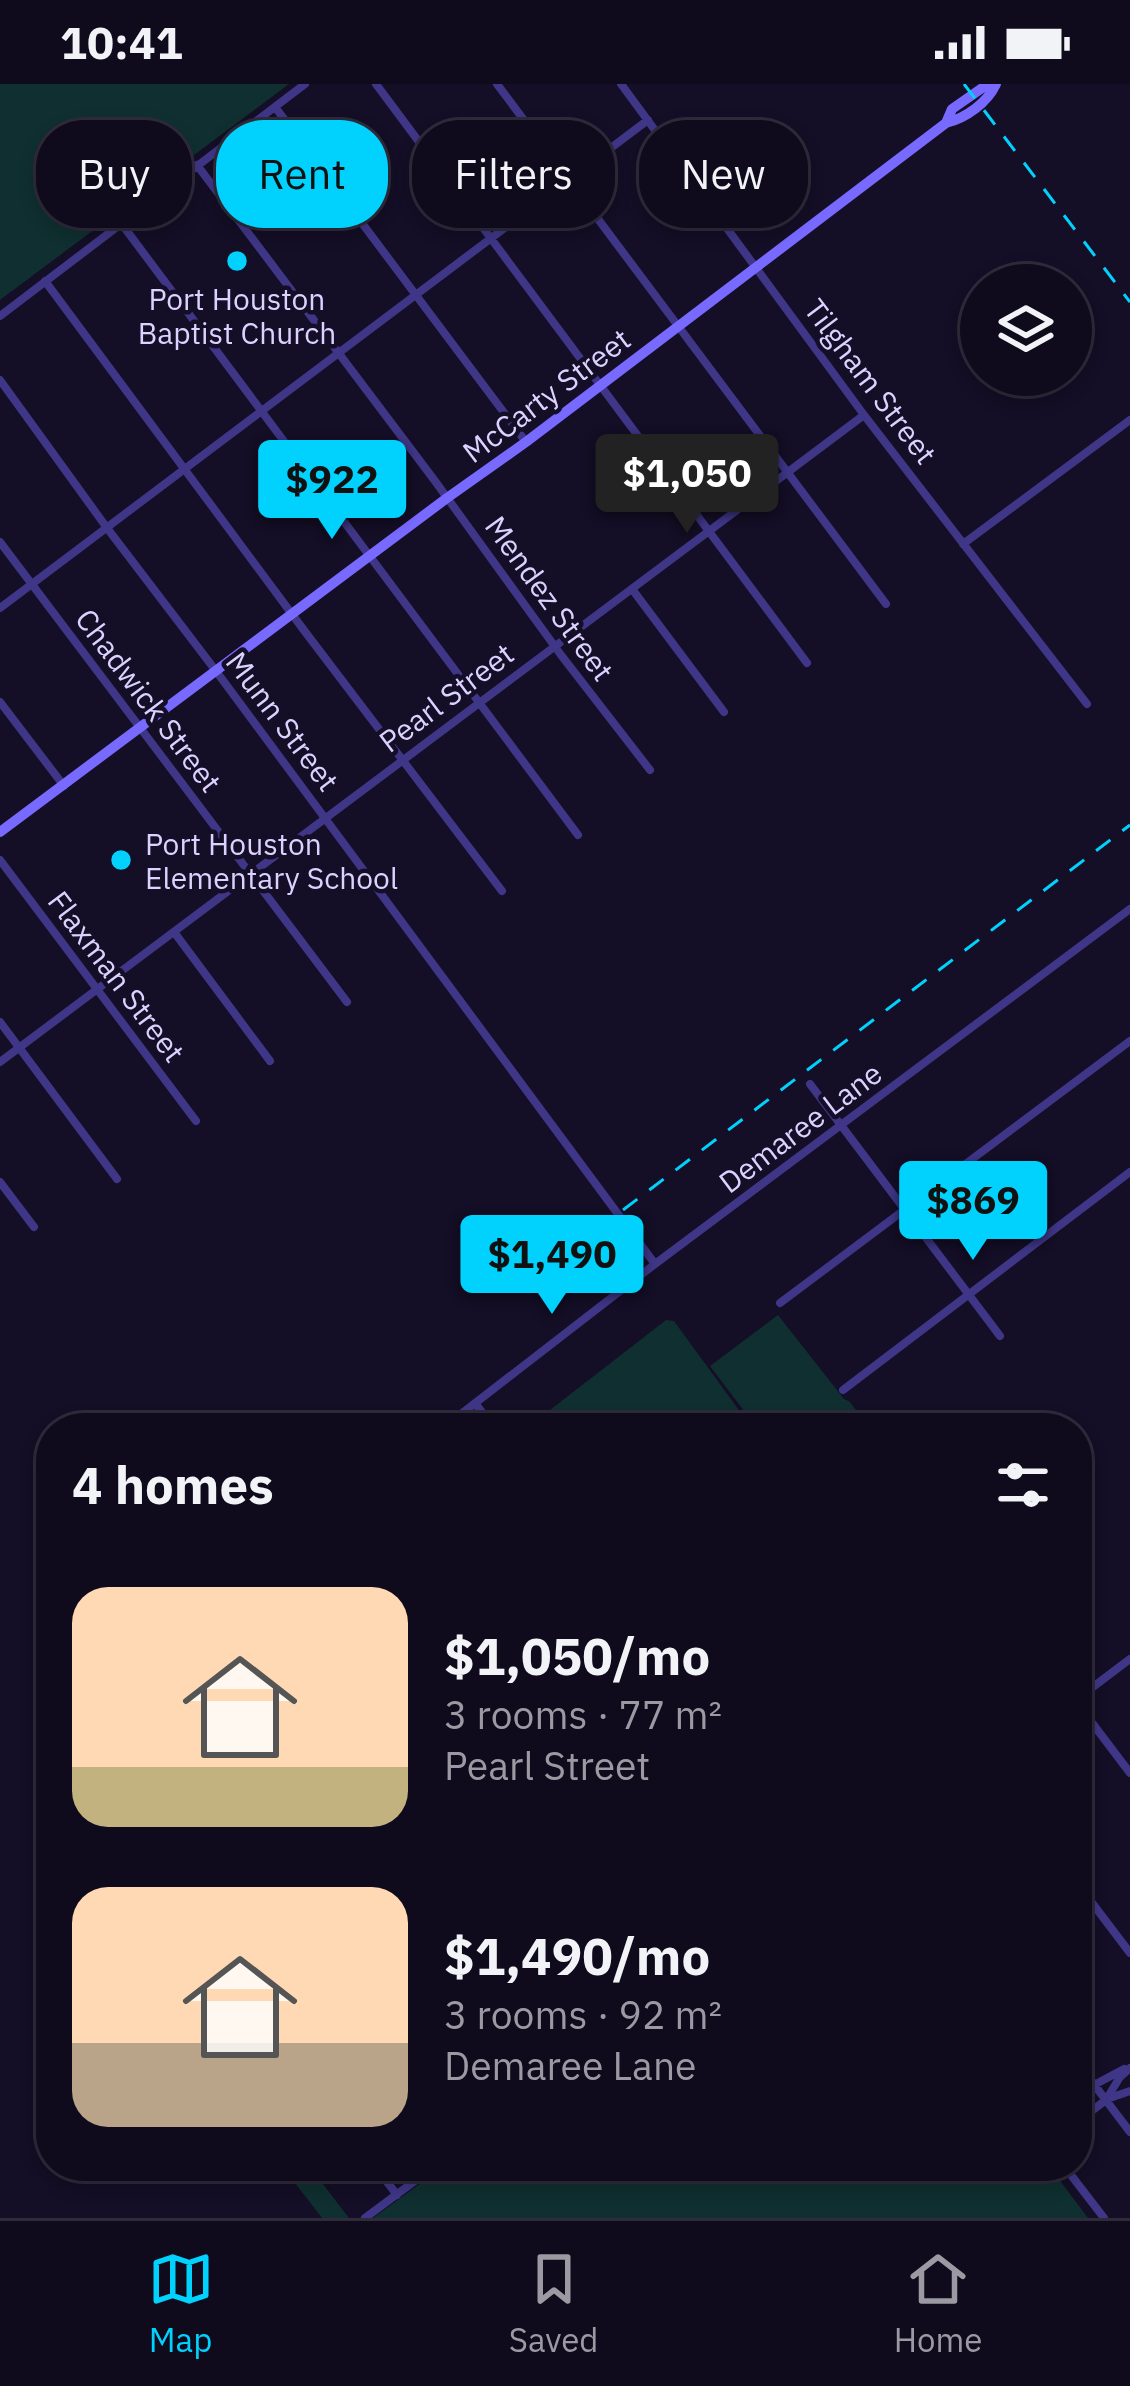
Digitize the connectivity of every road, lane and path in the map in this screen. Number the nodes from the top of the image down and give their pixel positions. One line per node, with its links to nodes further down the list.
1 (305, 84): 6 (street)
2 (376, 84): 18 (street)
3 (497, 84): 7 (street)
4 (621, 84): 8 (street, Tilgham Street)
5 (992, 84): 19 (main road, McCarty Street)
6 (274, 107): 11 (street); 21 (street)
7 (523, 120)
8 (648, 120)
9 (639, 127): 10 (street)
10 (615, 145)
11 (197, 165): 12 (street); 24 (street, Mendez Street)
12 (192, 169)
13 (114, 228): 20 (street)
14 (125, 228): 27 (street)
15 (502, 228): 18 (street)
16 (603, 228): 23 (street)
17 (729, 228): 19 (street, Tilgham Street)
18 (490, 237): 21 (street); 26 (street)
19 (757, 266): 23 (main road, McCarty Street); 28 (street, Tilgham Street)
20 (45, 281): 22 (street); 31 (street)
21 (413, 295): 24 (street); 30 (street)
22 (0, 316)
23 (679, 327): 26 (main road, McCarty Street); 32 (street)
24 (338, 354): 27 (street); 33 (street, Mendez Street)
25 (0, 380): 34 (street, Munn Street)
26 (602, 384): 30 (main road, McCarty Street); 35 (street)
27 (260, 411): 31 (street); 38 (street)
28 (864, 415): 32 (street, Pearl Street); 37 (street, Tilgham Street)
29 (1130, 420): 37 (street)
30 (526, 442): 33 (main road, McCarty Street)
31 (184, 469): 34 (street); 43 (street)
32 (785, 472): 35 (street, Pearl Street); 41 (street)
33 (447, 498): 38 (main road, McCarty Street); 44 (street, Mendez Street)
34 (106, 528): 39 (street); 46 (street, Munn Street)
35 (709, 530): 40 (street, Pearl Street); 45 (street)
36 (0, 542): 39 (street, Chadwick Street)
37 (963, 544): 49 (street, Tilgham Street)
38 (370, 558): 43 (main road, McCarty Street); 48 (street)
39 (31, 584): 42 (street); 51 (street, Chadwick Street)
40 (632, 589): 44 (street, Pearl Street); 50 (street)
41 (886, 604)
42 (0, 608)
43 (292, 614): 46 (main road, McCarty Street); 52 (street)
44 (555, 646): 48 (street, Pearl Street); 53 (street, Mendez Street)
45 (808, 663)
46 (216, 671): 51 (main road, McCarty Street); 55 (street, Munn Street)
47 (0, 702): 54 (street)
48 (478, 703): 52 (street, Pearl Street); 57 (street)
49 (1087, 704)
50 (724, 712)
51 (142, 728): 54 (main road, McCarty Street); 59 (street, Chadwick Street)
52 (401, 760): 55 (street, Pearl Street); 60 (street)
53 (650, 770)
54 (64, 786): 56 (main road, McCarty Street)
55 (325, 819): 59 (street, Pearl Street); 78 (street, Munn Street)
56 (0, 832)
57 (578, 835)
58 (0, 860): 63 (street, Flaxman Street)
59 (251, 874): 62 (street, Pearl Street); 64 (street, Chadwick Street)
60 (502, 891)
61 (1130, 909): 72 (street, Demaree Lane)
62 (174, 932): 63 (street, Pearl Street); 68 (street)
63 (98, 989): 67 (street, Pearl Street); 71 (street, Flaxman Street)
64 (347, 1002)
65 (0, 1022): 67 (street)
66 (1130, 1041): 76 (street)
67 (19, 1048): 69 (street, Pearl Street); 74 (street)
68 (270, 1061)
69 (0, 1062)
70 (810, 1084): 72 (street)
71 (196, 1121)
72 (842, 1126): 76 (street); 78 (street, Demaree Lane)
73 (1130, 1172): 79 (street)
74 (117, 1179)
75 (0, 1182): 77 (street)
76 (906, 1210): 79 (street); 80 (street)
77 (34, 1227)
78 (655, 1264): 83 (street, Demaree Lane)
79 (969, 1293): 81 (street); 82 (street)
80 (780, 1304)
81 (1000, 1336)
82 (843, 1390)
83 (475, 1403): 84 (street, Demaree Lane); 85 (street)
84 (462, 1413)
85 (483, 1413)
86 (1130, 1659): 87 (street)
87 (1092, 1689)
88 (1092, 1721): 89 (street)
89 (1130, 1773)
90 (1092, 1903): 91 (street)
91 (1130, 1953)
92 (1130, 2067): 94 (street); 96 (street)
93 (1092, 2082): 94 (street)
94 (1094, 2085): 96 (street)
95 (1130, 2092): 96 (street)
96 (1106, 2100): 97 (street); 98 (street)
97 (1092, 2111)
98 (1130, 2132)
99 (386, 2181): 102 (street)
100 (415, 2181): 102 (street)
101 (1076, 2181): 104 (street)
102 (397, 2195): 103 (street)
103 (365, 2218)
104 (1104, 2218)

